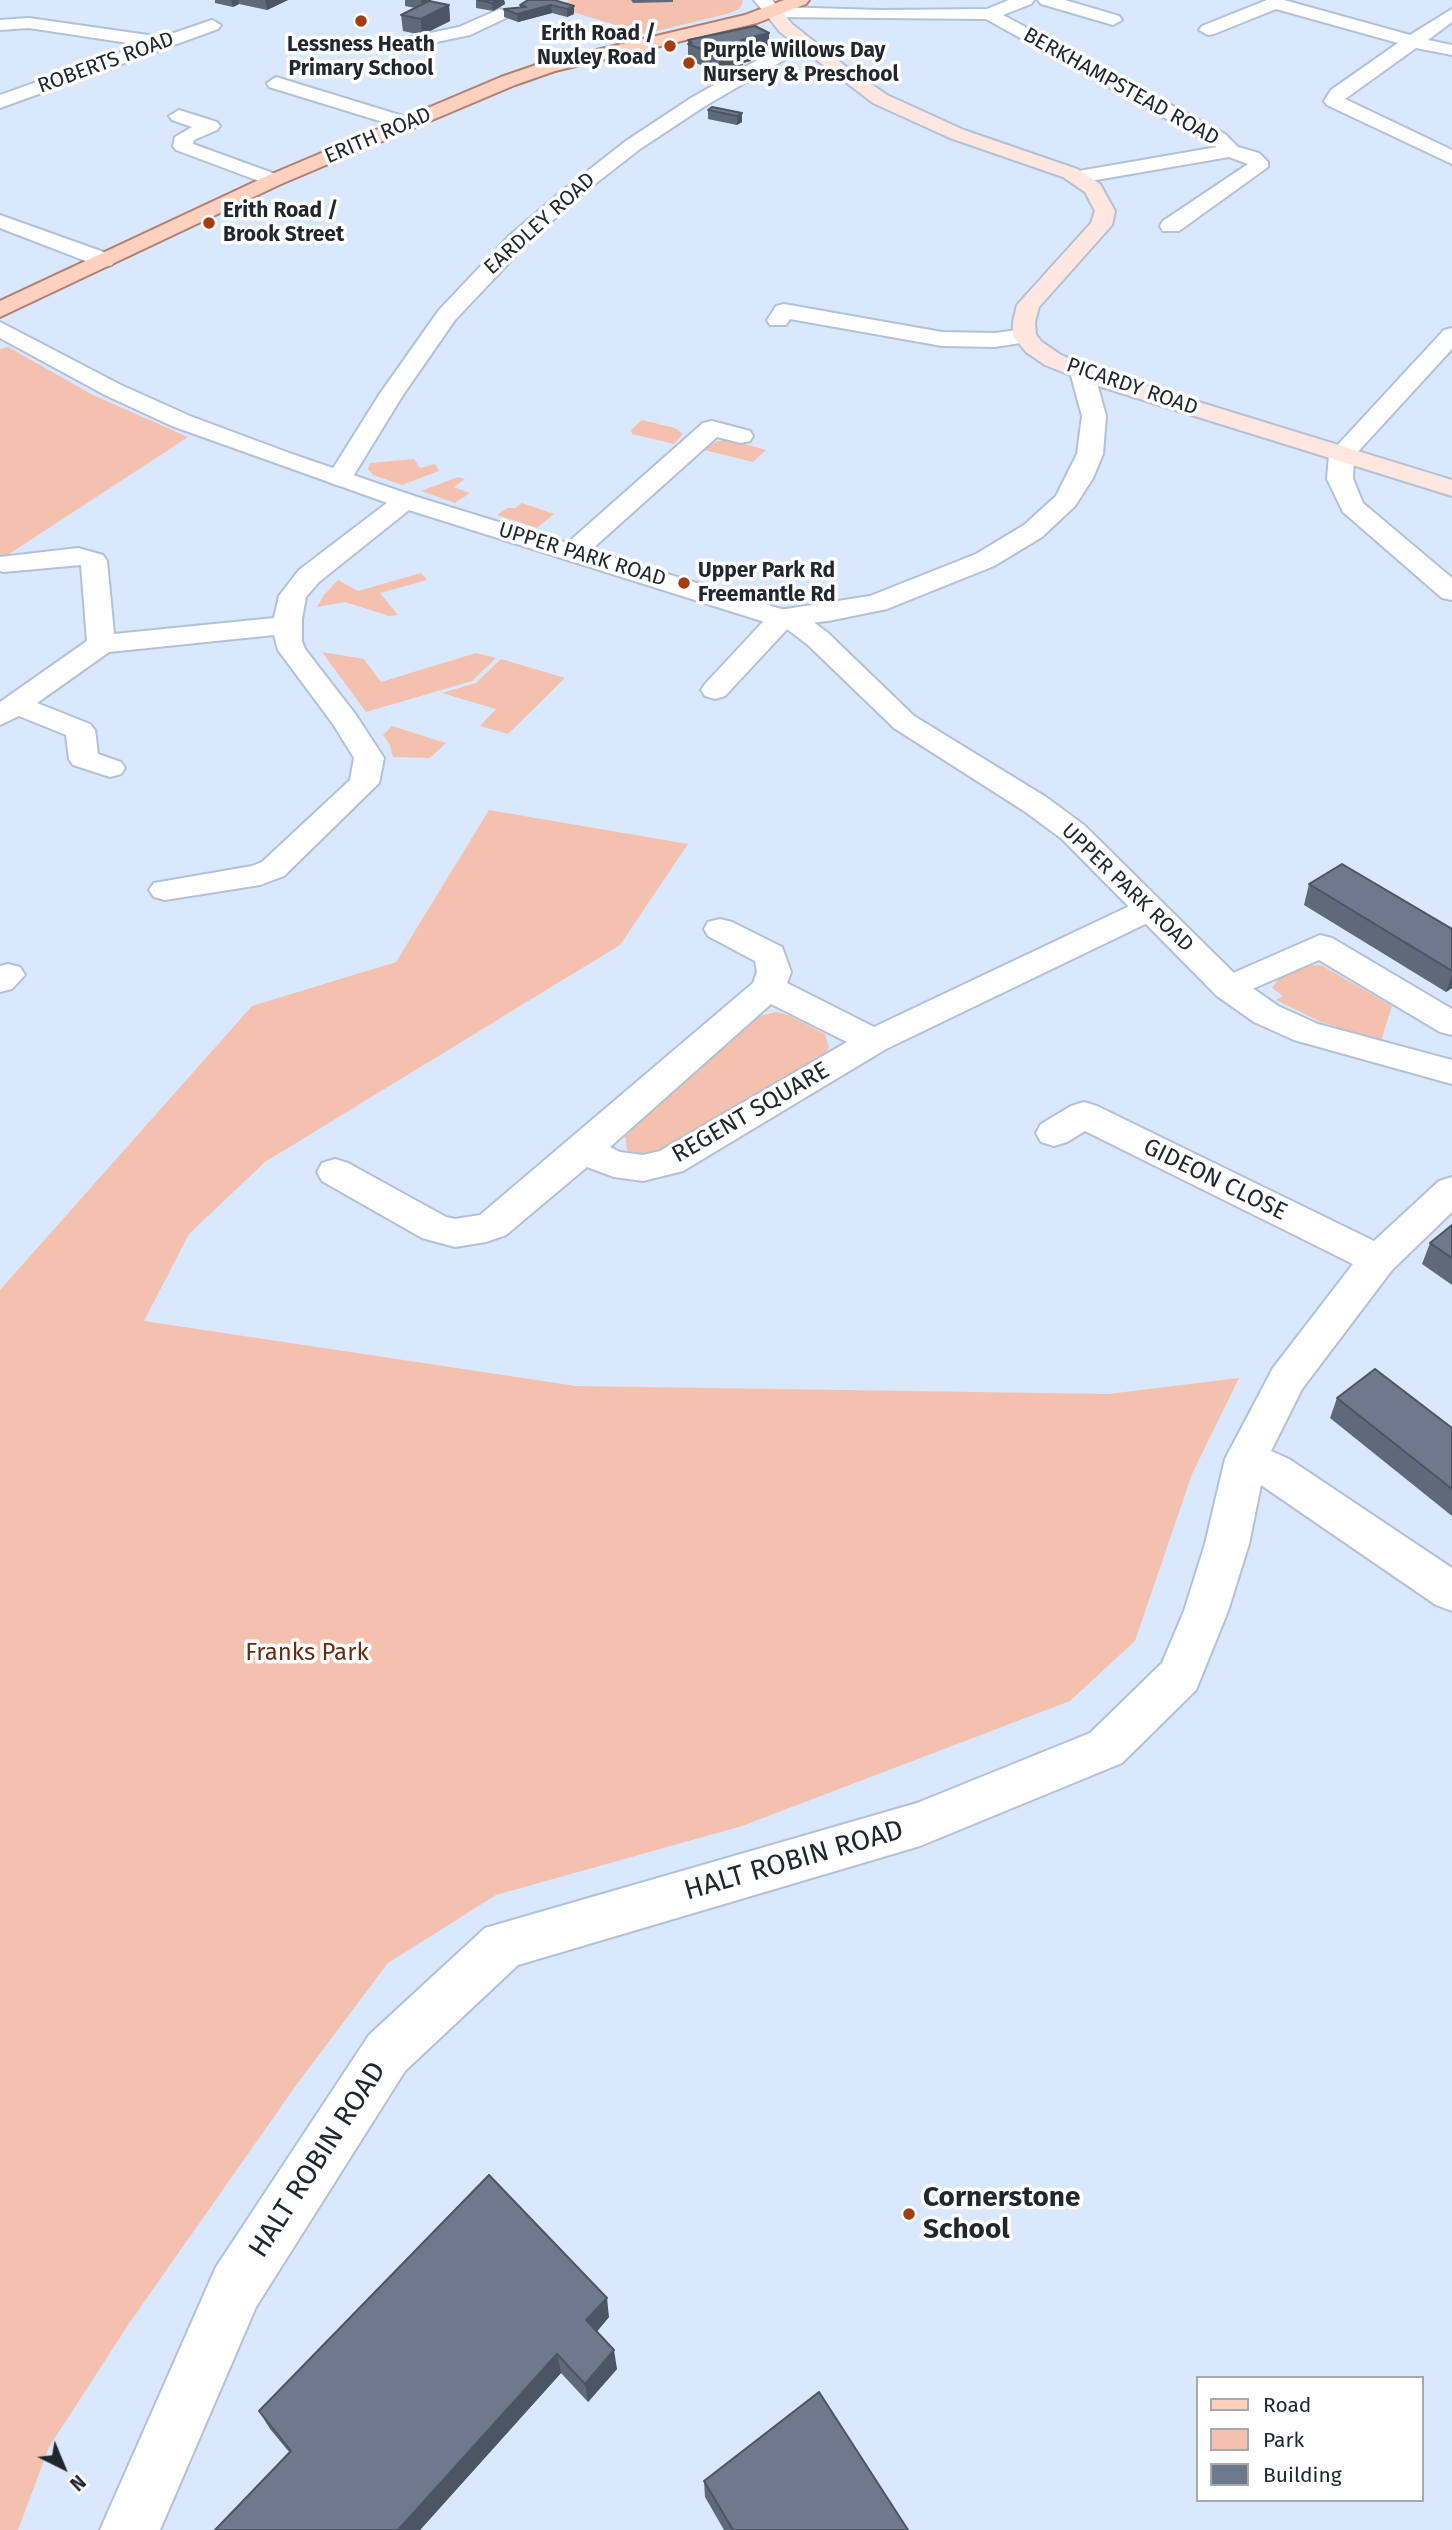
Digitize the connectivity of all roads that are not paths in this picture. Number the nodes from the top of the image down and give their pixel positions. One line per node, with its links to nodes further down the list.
1 (800, 0): 5 (main road, ERITH ROAD)
2 (1025, 0): 7 (street)
3 (1047, 0): 9 (street)
4 (1278, 1): 12 (street); 13 (street)
5 (768, 6): 7 (street); 16 (main road); 21 (main road, ERITH ROAD)
6 (500, 14): 15 (street)
7 (989, 14): 22 (street, BERKHAMPSTEAD ROAD)
8 (1452, 14): 13 (street)
9 (1113, 20)
10 (0, 25): 14 (street)
11 (212, 25): 14 (street, ROBERTS ROAD)
12 (1208, 30)
13 (1413, 42): 17 (street); 23 (street)
14 (163, 43): 19 (street, ROBERTS ROAD)
15 (408, 43)
16 (810, 47): 24 (main road); 39 (street, EARDLEY ROAD)
17 (1452, 50)
18 (276, 83): 21 (street)
19 (0, 102)
20 (179, 116): 25 (street)
21 (409, 124): 25 (main road, ERITH ROAD)
22 (1227, 150): 24 (street, BERKHAMPSTEAD ROAD); 27 (street)
23 (1452, 158)
24 (1079, 177): 33 (main road)
25 (274, 180): 28 (main road, ERITH ROAD)
26 (0, 221): 28 (street)
27 (1171, 226)
28 (104, 260): 29 (main road, ERITH ROAD)
29 (0, 310)
30 (784, 311): 33 (street)
31 (0, 329): 39 (street, UPPER PARK ROAD)
32 (1452, 335): 38 (street)
33 (1025, 336): 34 (main road, PICARDY ROAD)
34 (1082, 372): 38 (main road, PICARDY ROAD); 45 (street)
35 (681, 420): 36 (street)
36 (712, 428): 37 (street); 42 (street)
37 (741, 436)
38 (1342, 456): 40 (main road, PICARDY ROAD); 44 (street)
39 (340, 478): 41 (street, UPPER PARK ROAD)
40 (1452, 488)
41 (405, 500): 42 (street, UPPER PARK ROAD); 47 (street)
42 (573, 552): 46 (street, UPPER PARK ROAD)
43 (3, 564): 48 (street)
44 (1452, 592)
45 (877, 603): 46 (street); 49 (street)
46 (783, 617): 49 (street, UPPER PARK ROAD); 50 (street)
47 (288, 625): 48 (street); 53 (street)
48 (100, 644): 51 (street)
49 (828, 651): 54 (street, UPPER PARK ROAD)
50 (715, 690)
51 (8, 710): 52 (street)
52 (110, 768)
53 (165, 890)
54 (1150, 909): 57 (street, UPPER PARK ROAD); 59 (street, REGENT SQUARE)
55 (719, 929): 56 (street)
56 (768, 988): 59 (street); 62 (street)
57 (1229, 988): 58 (street); 60 (street, UPPER PARK ROAD)
58 (1452, 1024)
59 (874, 1041): 62 (street, REGENT SQUARE)
60 (1452, 1072)
61 (1054, 1133): 65 (street, GIDEON CLOSE)
62 (583, 1150): 63 (street)
63 (335, 1172)
64 (1450, 1195): 65 (street, HALT ROBIN ROAD)
65 (1378, 1260): 66 (street, HALT ROBIN ROAD)
66 (1246, 1459): 67 (street); 68 (street, HALT ROBIN ROAD)
67 (1452, 1592)
68 (130, 2530)

